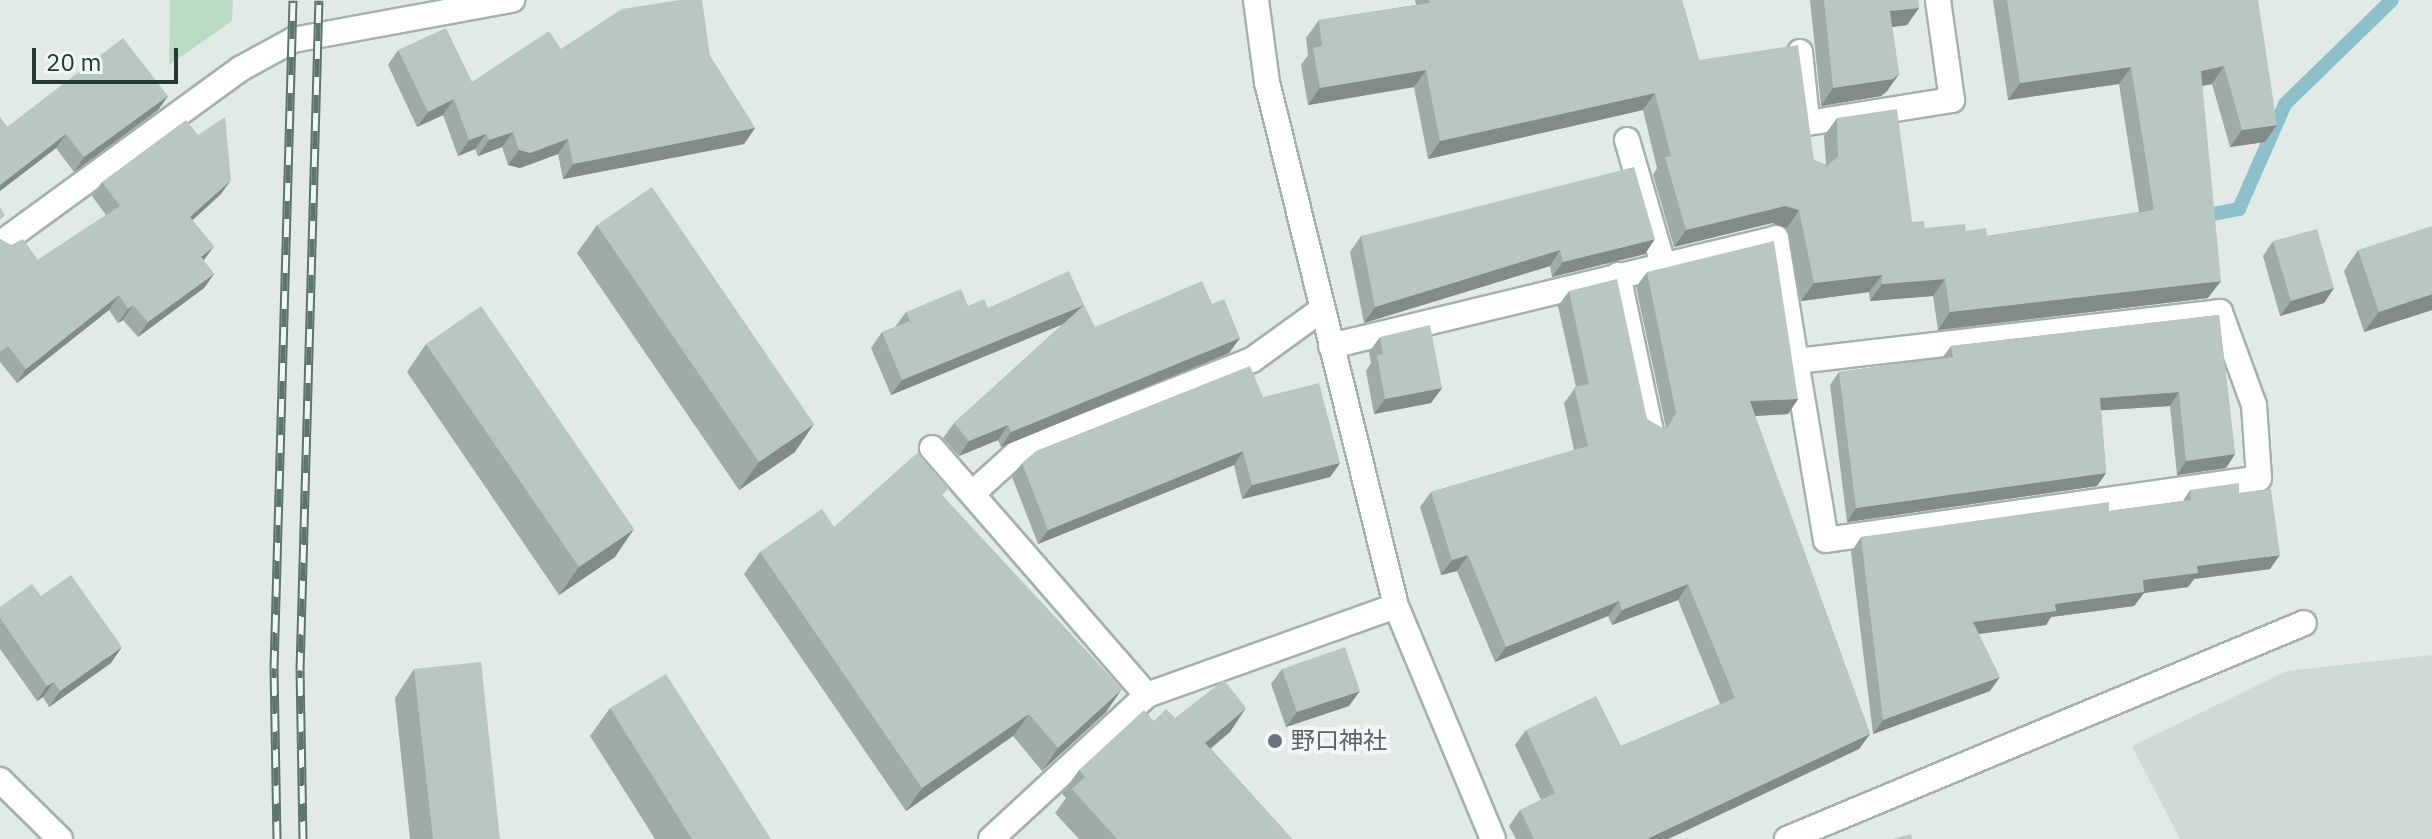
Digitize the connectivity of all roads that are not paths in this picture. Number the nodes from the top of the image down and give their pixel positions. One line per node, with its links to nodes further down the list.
1 (512, 0): 4 (street)
2 (1256, 0): 12 (street)
3 (1938, 0): 6 (street)
4 (377, 10): 9 (street)
5 (1800, 52): 6 (street)
6 (1808, 123): 8 (street)
7 (1627, 140): 10 (street)
8 (1811, 153)
9 (0, 244)
10 (1663, 264): 11 (street); 14 (street)
11 (1618, 275): 13 (street); 15 (street)
12 (1321, 310): 13 (street); 17 (street)
13 (1331, 346): 18 (street)
14 (1796, 361): 14 (street)
15 (1651, 431)
16 (932, 448): 17 (street)
17 (974, 492): 20 (street)
18 (1396, 606): 20 (street); 24 (street)
19 (2304, 623): 25 (street)
20 (1147, 695): 23 (street)
21 (0, 780): 22 (street)
22 (60, 839)
23 (991, 839)
24 (1493, 839)
25 (1787, 839)

